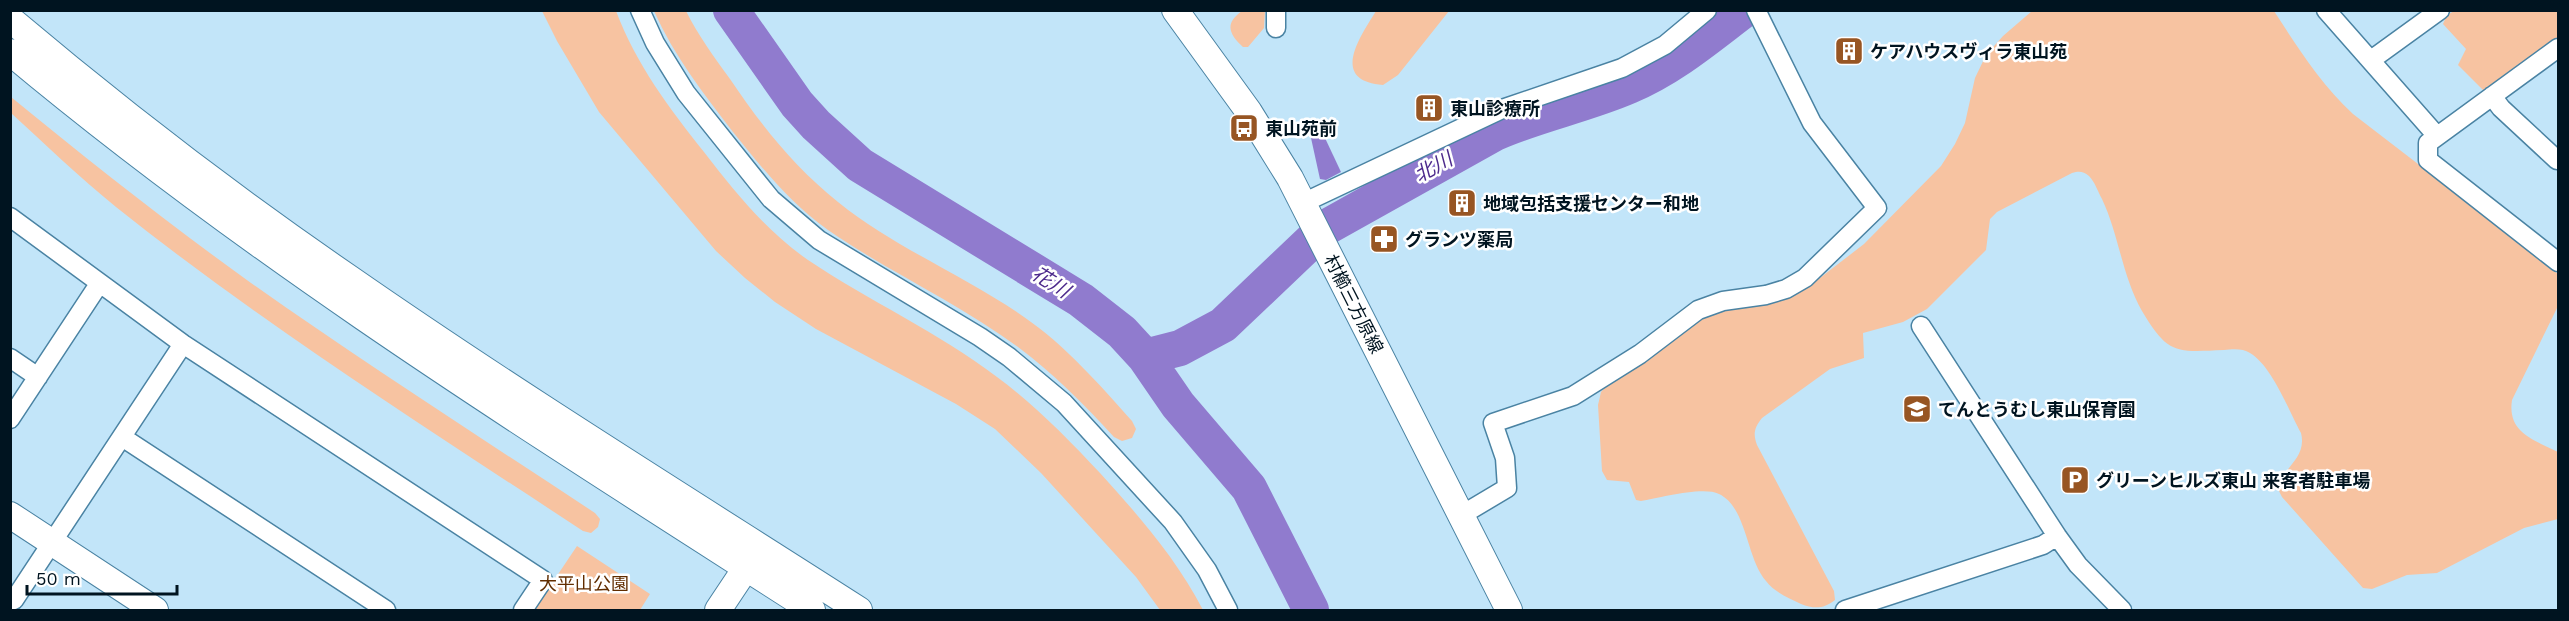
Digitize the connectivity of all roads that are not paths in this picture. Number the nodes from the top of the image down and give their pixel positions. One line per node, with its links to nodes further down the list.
1 (640, 10): 36 (street)
2 (1175, 10): 14 (street, 村櫛三方原線)
3 (1707, 10): 14 (street)
4 (2326, 10): 10 (street)
5 (2440, 10): 10 (street)
6 (1758, 12): 25 (street)
7 (10, 19): 35 (street)
8 (2559, 48): 11 (street)
9 (10, 52): 28 (street)
10 (2371, 60): 12 (street)
11 (2492, 96): 12 (street); 13 (street)
12 (2437, 136): 16 (street)
13 (2557, 160)
14 (1306, 209): 25 (street, 村櫛三方原線)
15 (10, 217): 17 (street)
16 (2559, 262)
17 (99, 284): 19 (street); 21 (street)
18 (1921, 326): 26 (street)
19 (183, 344): 23 (street); 32 (street)
20 (10, 358): 21 (street)
21 (38, 377): 22 (street)
22 (10, 419)
23 (122, 437): 27 (street); 31 (street)
24 (10, 515): 27 (street)
25 (1460, 516): 37 (street, 村櫛三方原線)
26 (2057, 536): 38 (street); 39 (street)
27 (52, 543): 29 (street); 30 (street)
28 (746, 568): 33 (street); 34 (street)
29 (10, 602)
30 (155, 610)
31 (386, 610)
32 (523, 610)
33 (718, 610)
34 (812, 610)
35 (860, 610)
36 (1228, 610)
37 (1509, 610)
38 (1845, 610)
39 (2122, 610)

